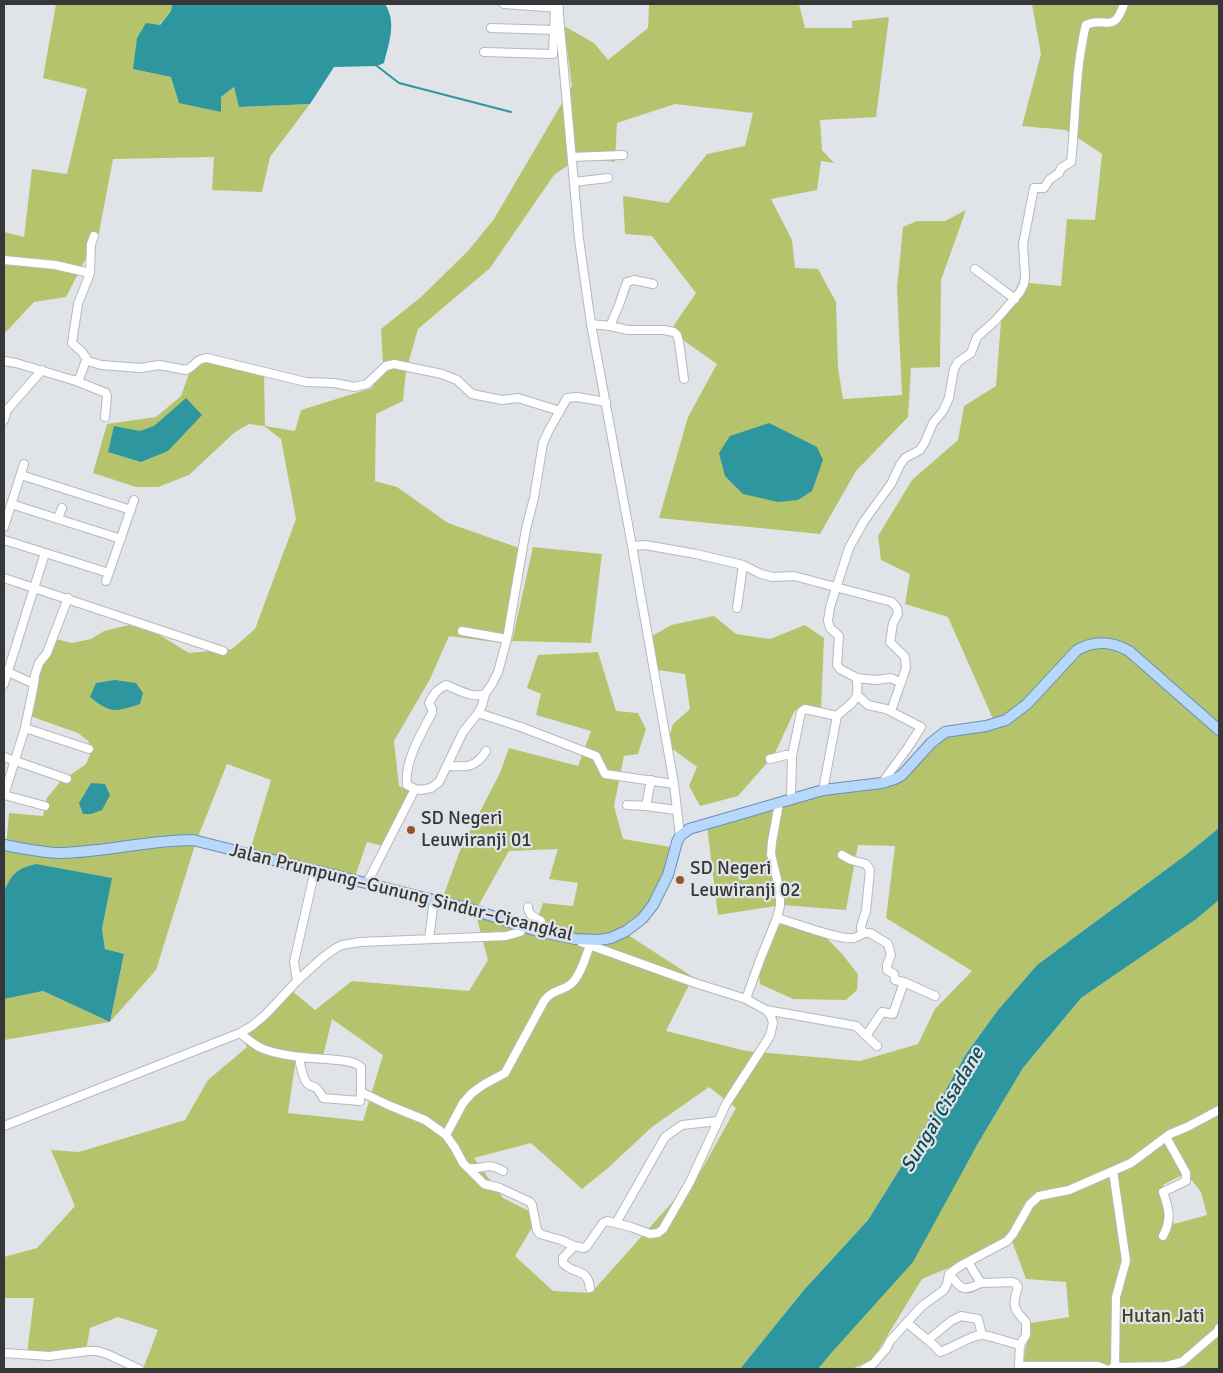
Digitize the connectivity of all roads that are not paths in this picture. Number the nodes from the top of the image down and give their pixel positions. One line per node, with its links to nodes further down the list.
1 (504, 4): 3 (street)
2 (1124, 4): 16 (street)
3 (557, 6): 5 (street); 8 (street)
4 (491, 28): 5 (street)
5 (554, 30): 6 (street)
6 (484, 52)
7 (623, 155): 8 (street)
8 (572, 157): 10 (street)
9 (608, 178): 10 (street)
10 (574, 182): 17 (street)
11 (94, 236): 14 (street)
12 (4, 260): 14 (street)
13 (975, 269): 16 (street)
14 (90, 273): 19 (street)
15 (653, 284): 18 (street)
16 (1015, 299): 43 (street)
17 (591, 324): 18 (street); 24 (street)
18 (610, 326): 22 (street)
19 (88, 361): 23 (street); 25 (street)
20 (4, 362): 21 (street)
21 (42, 370): 23 (street); 27 (street)
22 (684, 379)
23 (76, 381): 26 (street)
24 (606, 402): 25 (street); 38 (street)
25 (560, 411): 47 (street)
26 (105, 417)
27 (4, 420)
28 (24, 464): 29 (street)
29 (21, 475): 31 (street); 33 (street)
30 (134, 500): 33 (street)
31 (11, 504): 34 (street); 35 (street)
32 (62, 508): 34 (street)
33 (131, 510): 36 (street)
34 (58, 518): 36 (street)
35 (4, 526)
36 (121, 539): 39 (street)
37 (4, 540): 39 (street)
38 (632, 546): 40 (street); 71 (street)
39 (45, 553): 42 (street)
40 (743, 565): 43 (street); 45 (street)
41 (4, 578): 42 (street)
42 (34, 588): 44 (street); 49 (street)
43 (837, 588): 50 (street); 53 (street)
44 (68, 598): 48 (street); 52 (street)
45 (737, 608)
46 (462, 631): 47 (street)
47 (507, 639): 54 (street)
48 (223, 651)
49 (6, 671): 51 (street); 52 (street)
50 (857, 678): 53 (street); 55 (street)
51 (4, 684)
52 (34, 684): 59 (street)
53 (900, 684): 56 (street)
54 (486, 694): 57 (street); 72 (street)
55 (857, 696): 56 (street); 58 (street)
56 (891, 711): 70 (street)
57 (478, 713): 67 (street); 69 (street)
58 (837, 716): 64 (street); 73 (street)
59 (25, 728): 61 (street); 66 (street)
60 (1219, 730): 70 (main road)
61 (88, 749)
62 (486, 751): 67 (street)
63 (4, 756): 66 (street)
64 (792, 756): 65 (street); 75 (street)
65 (770, 758)
66 (14, 760): 68 (street); 74 (street)
67 (448, 766): 72 (street)
68 (66, 779)
69 (651, 780): 71 (street); 79 (street)
70 (882, 783): 73 (main road)
71 (674, 784): 80 (street)
72 (415, 789): 85 (street)
73 (824, 790): 75 (main road)
74 (4, 795): 78 (street)
75 (791, 799): 76 (main road)
76 (778, 803): 81 (main road); 88 (street)
77 (627, 805): 79 (street)
78 (45, 806)
79 (646, 806): 80 (street)
80 (676, 810): 81 (street)
81 (680, 836): 93 (main road, Jalan Prumpung–Gunung Sindur–Cicangkal)
82 (4, 845): 84 (main road, Jalan Prumpung–Gunung Sindur–Cicangkal)
83 (842, 855): 91 (street)
84 (315, 870): 85 (main road, Jalan Prumpung–Gunung Sindur–Cicangkal); 95 (street)
85 (367, 883): 86 (main road, Jalan Prumpung–Gunung Sindur–Cicangkal)
86 (434, 900): 89 (main road, Jalan Prumpung–Gunung Sindur–Cicangkal); 92 (street)
87 (528, 907): 90 (street)
88 (777, 918): 91 (street); 98 (street)
89 (525, 927): 90 (main road, Jalan Prumpung–Gunung Sindur–Cicangkal); 92 (street)
90 (537, 930): 93 (main road, Jalan Prumpung–Gunung Sindur–Cicangkal)
91 (864, 932): 96 (street)
92 (429, 939): 95 (street)
93 (575, 939): 94 (street)
94 (590, 945): 98 (street); 108 (street)
95 (297, 981): 100 (street)
96 (904, 982): 97 (street); 101 (street)
97 (934, 996)
98 (746, 999): 99 (street)
99 (766, 1010): 101 (street); 106 (street)
100 (240, 1033): 103 (street); 107 (street)
101 (866, 1036): 102 (street)
102 (877, 1046)
103 (299, 1057): 104 (street); 104 (street)
104 (361, 1092): 108 (street)
105 (1219, 1110): 109 (street)
106 (718, 1120): 113 (street); 113 (street)
107 (4, 1126)
108 (446, 1135): 110 (street)
109 (1166, 1137): 111 (street); 114 (street)
110 (468, 1168): 112 (street); 115 (street)
111 (1113, 1170): 116 (street); 126 (street)
112 (503, 1171)
113 (616, 1223): 115 (street)
114 (1163, 1236)
115 (574, 1246): 119 (street)
116 (968, 1262): 117 (street); 118 (street)
117 (949, 1274): 118 (street); 120 (street)
118 (981, 1283): 124 (street)
119 (590, 1288)
120 (907, 1322): 123 (street); 128 (street)
121 (1219, 1328): 126 (street)
122 (982, 1335): 123 (street); 123 (street); 124 (street)
123 (928, 1340)
124 (1020, 1345): 126 (street)
125 (4, 1353): 127 (street)
126 (1109, 1368)
127 (139, 1369)
128 (864, 1369)

